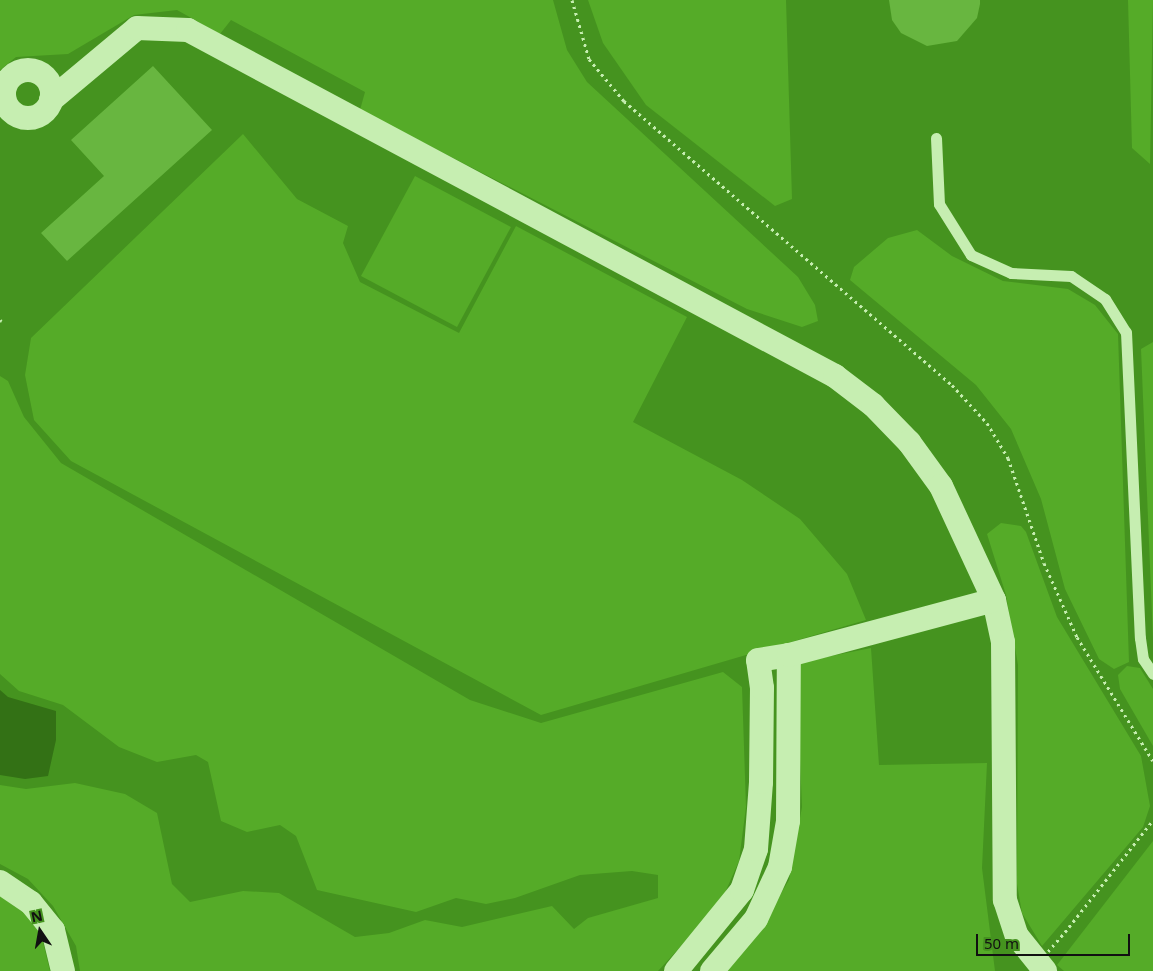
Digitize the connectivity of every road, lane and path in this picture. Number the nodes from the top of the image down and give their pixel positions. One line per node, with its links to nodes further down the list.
1 (572, 0): 7 (path)
2 (51, 100): 4 (street)
3 (936, 138): 6 (lane)
4 (994, 600): 5 (street); 14 (street)
5 (789, 655): 11 (street); 12 (street)
6 (1153, 674)
7 (1153, 761)
8 (1153, 820): 13 (path, bridge)
9 (0, 882): 10 (street)
10 (63, 971)
11 (676, 971)
12 (712, 971)
13 (1031, 971)
14 (1045, 971)

